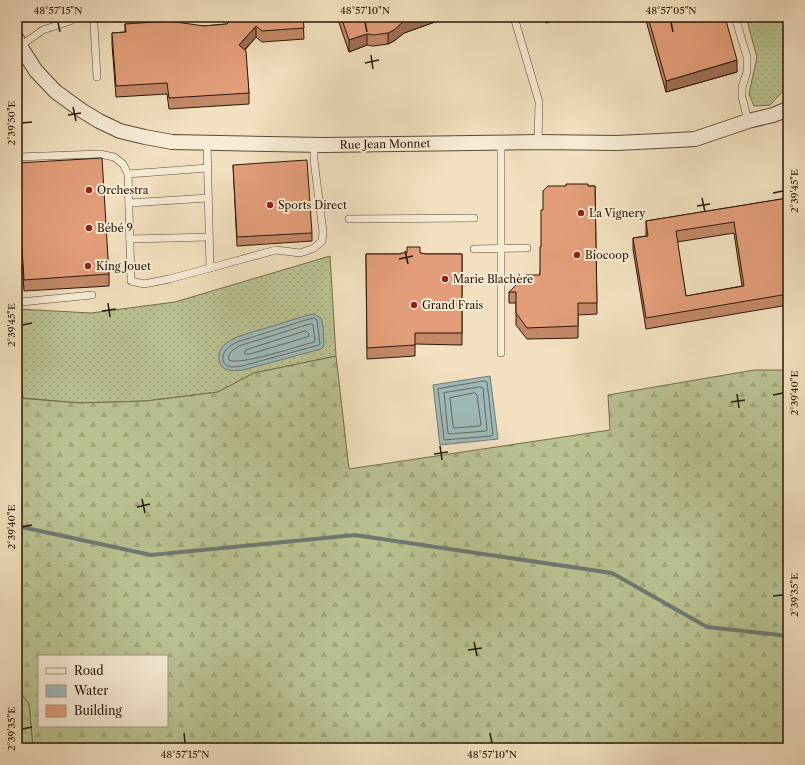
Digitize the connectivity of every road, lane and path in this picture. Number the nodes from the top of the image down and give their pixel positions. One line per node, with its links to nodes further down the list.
1 (514, 17): 11 (lane)
2 (735, 17): 8 (lane)
3 (70, 21): 5 (lane)
4 (94, 25): 6 (lane)
5 (18, 42): 9 (street, Rue Jean Monnet)
6 (97, 77)
7 (788, 109): 8 (street, Rue Jean Monnet)
8 (748, 121): 11 (street, Rue Jean Monnet)
9 (207, 142): 12 (street, Rue Jean Monnet); 14 (lane)
10 (501, 142): 11 (street, Rue Jean Monnet); 12 (street, Rue Jean Monnet); 24 (lane)
11 (538, 142)
12 (314, 144): 25 (lane)
13 (17, 157): 15 (lane)
14 (208, 168): 15 (lane); 16 (lane)
15 (128, 174): 17 (lane)
16 (208, 198): 17 (lane); 20 (lane)
17 (129, 203): 21 (lane)
18 (349, 218): 19 (lane)
19 (474, 218)
20 (209, 237): 21 (lane); 25 (lane)
21 (130, 239): 25 (lane)
22 (527, 248): 24 (lane)
23 (474, 249): 24 (lane)
24 (501, 249): 28 (lane)
25 (210, 268)
26 (92, 295): 27 (lane)
27 (17, 300)
28 (501, 353)

